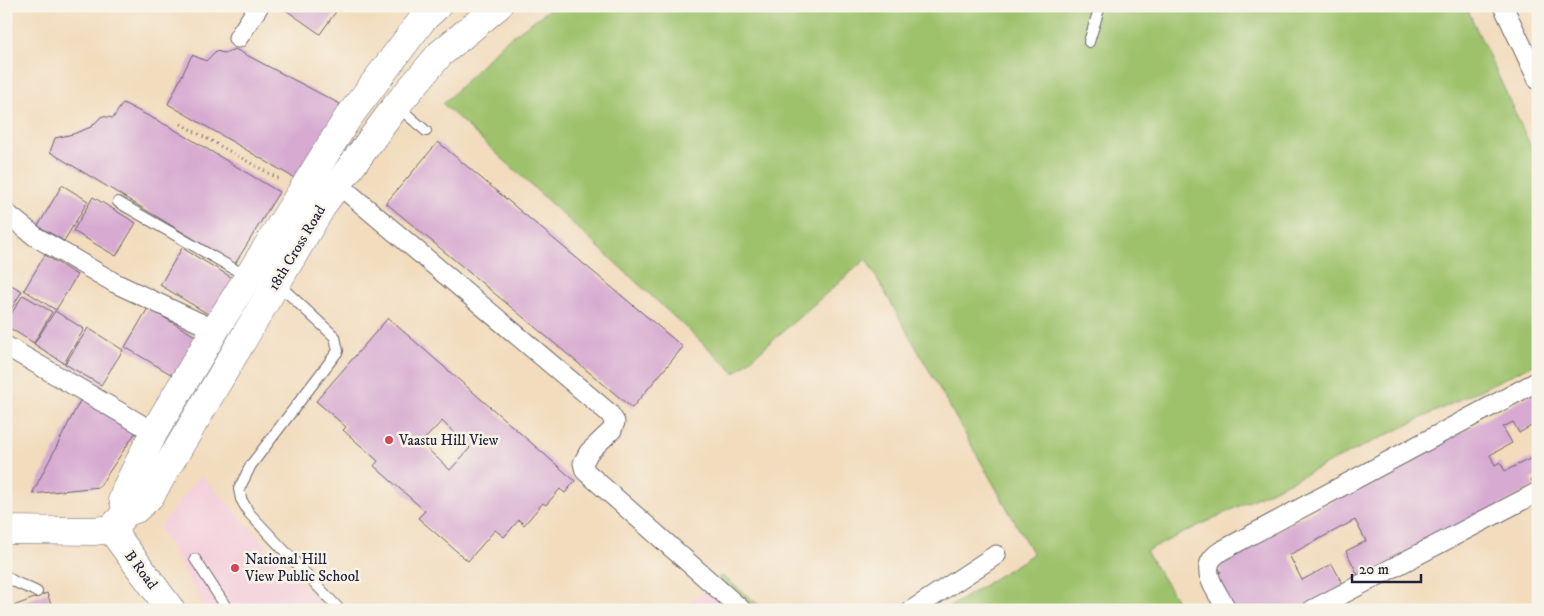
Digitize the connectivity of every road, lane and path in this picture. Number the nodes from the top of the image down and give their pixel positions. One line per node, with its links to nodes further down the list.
1 (259, 6): 6 (street)
2 (437, 6): 13 (street, 18th Cross Road)
3 (498, 6): 9 (street, 18th Cross Road)
4 (1100, 6): 7 (lane)
5 (1503, 6): 8 (street)
6 (238, 38)
7 (1089, 42)
8 (1538, 80)
9 (396, 106): 11 (lane); 12 (street, 18th Cross Road)
10 (181, 124): 13 (path)
11 (426, 132)
12 (338, 184): 17 (street, 18th Cross Road); 32 (street)
13 (302, 192): 16 (street, 18th Cross Road)
14 (118, 202): 16 (lane)
15 (6, 214): 18 (street)
16 (248, 277): 18 (street, 18th Cross Road)
17 (277, 283): 23 (street, 18th Cross Road); 31 (lane)
18 (215, 330): 21 (street, 18th Cross Road)
19 (6, 346): 21 (street)
20 (1538, 381): 34 (street)
21 (154, 432): 23 (street, 18th Cross Road)
22 (1538, 492): 35 (street)
23 (119, 521): 24 (street, 18th Cross Road); 29 (street, B Road)
24 (6, 530)
25 (996, 555): 33 (street)
26 (195, 559): 30 (lane)
27 (6, 576): 28 (lane)
28 (37, 592)
29 (170, 610)
30 (228, 610)
31 (340, 610)
32 (742, 610)
33 (912, 610)
34 (1227, 610)
35 (1312, 610)

